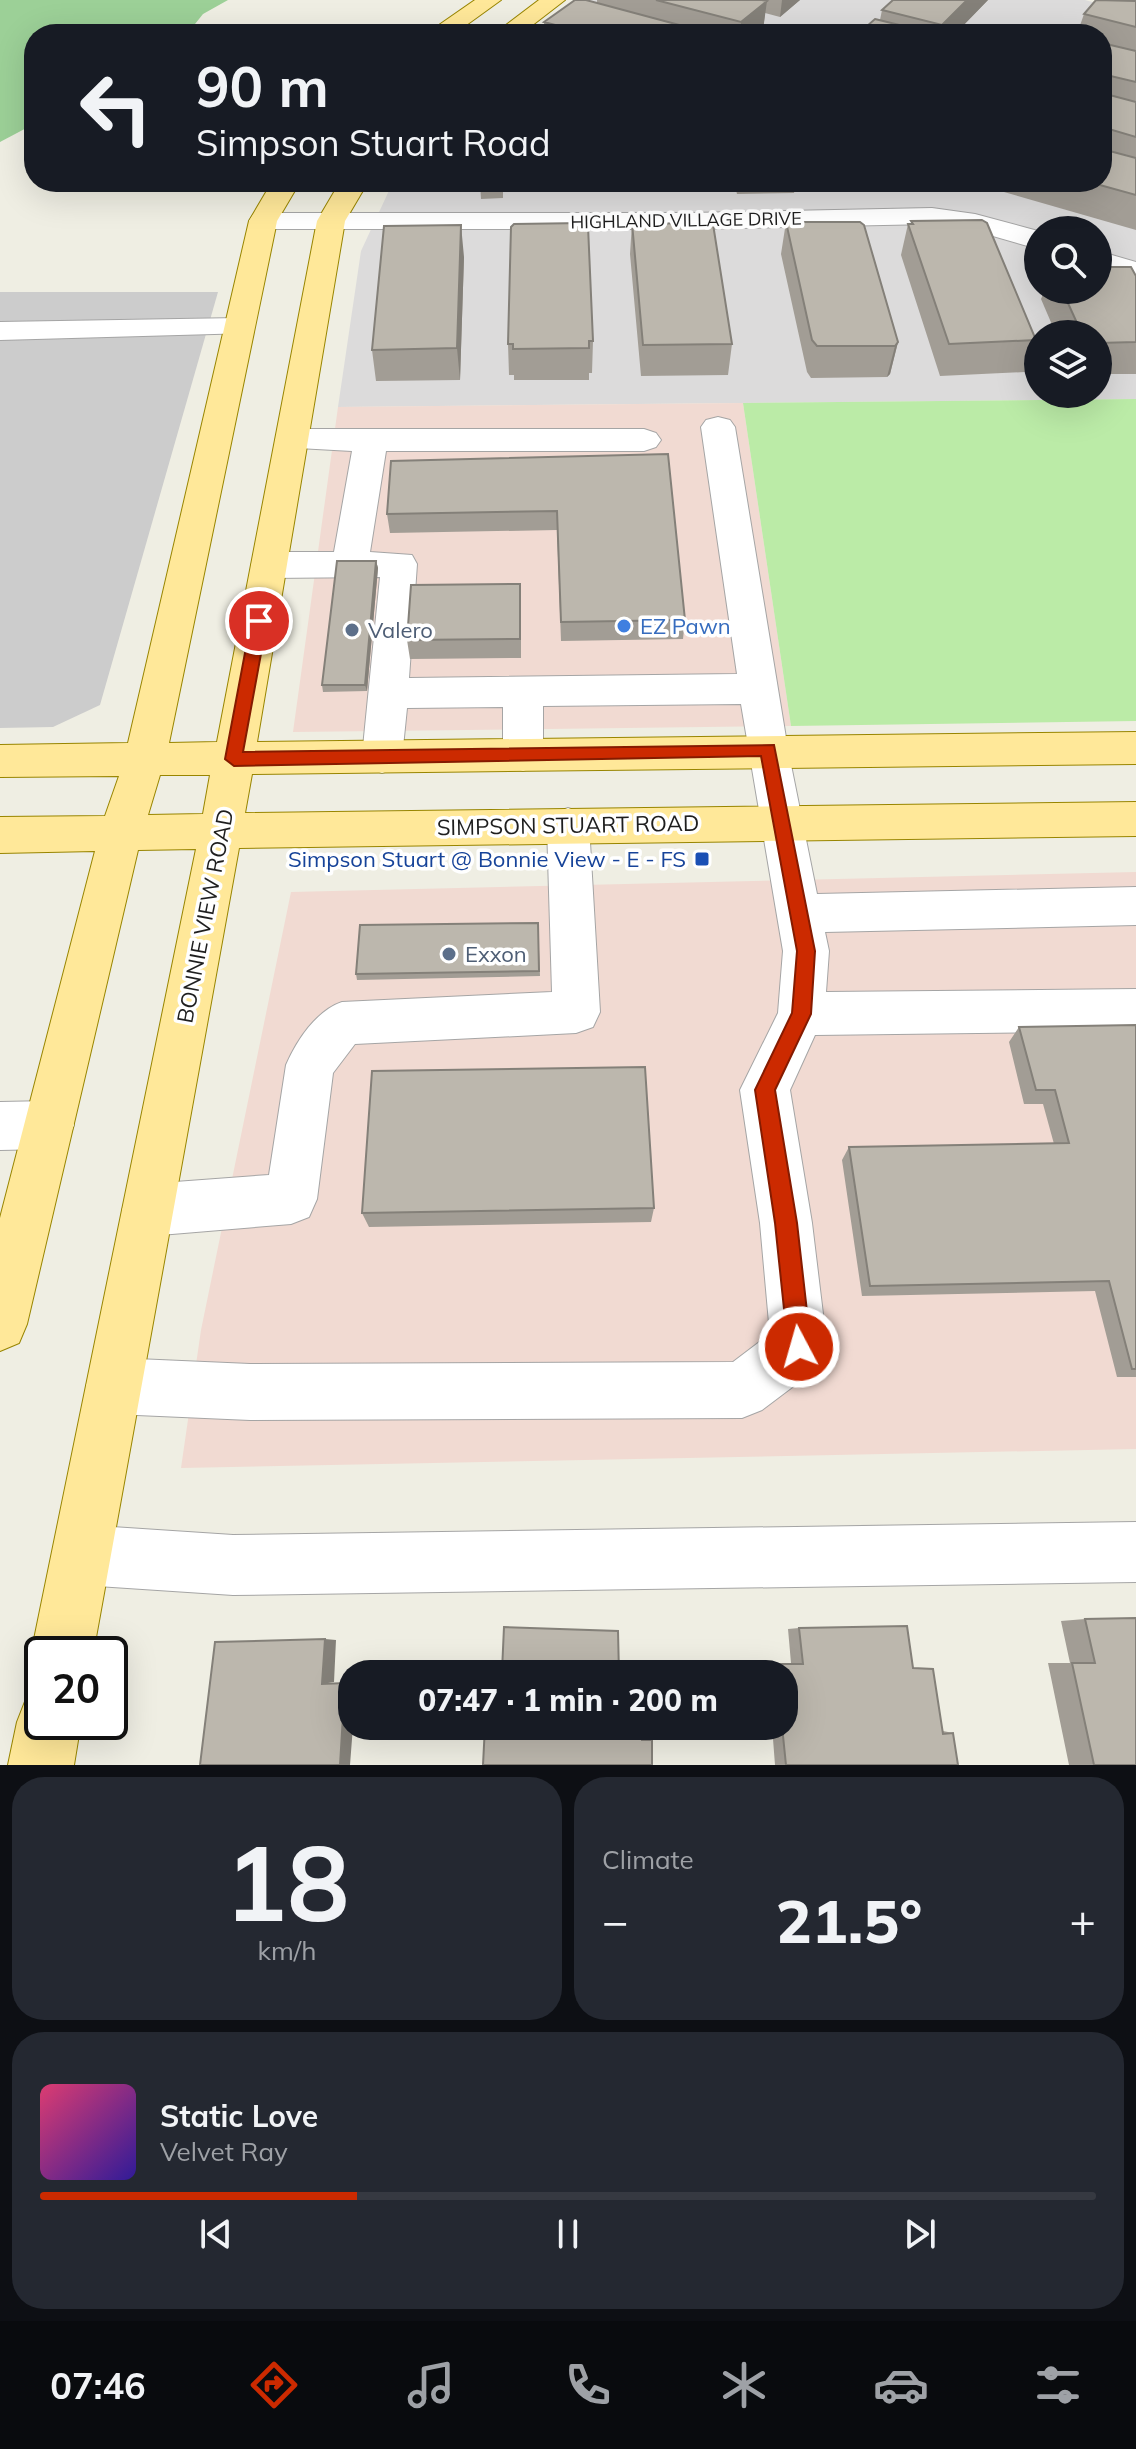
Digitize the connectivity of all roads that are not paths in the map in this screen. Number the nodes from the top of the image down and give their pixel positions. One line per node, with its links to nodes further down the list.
1 (490, 0): 3 (main road)
2 (554, 0): 4 (main road)
3 (453, 24)
4 (520, 24)
5 (280, 192): 7 (main road)
6 (348, 192): 8 (main road, BONNIE VIEW ROAD)
7 (263, 221): 8 (street, HIGHLAND VILLAGE DRIVE); 12 (main road)
8 (331, 221): 9 (street, HIGHLAND VILLAGE DRIVE); 15 (main road, BONNIE VIEW ROAD)
9 (1024, 236)
10 (1112, 264): 11 (street)
11 (1136, 271)
12 (239, 327): 13 (street); 27 (main road)
13 (0, 331)
14 (718, 427): 20 (street)
15 (292, 440): 16 (street); 19 (main road, BONNIE VIEW ROAD)
16 (371, 440): 17 (street); 18 (street)
17 (644, 440)
18 (350, 564): 19 (street); 22 (street)
19 (269, 565): 28 (main road, BONNIE VIEW ROAD)
20 (759, 689): 21 (street); 24 (street)
21 (523, 691): 22 (street); 25 (street)
22 (388, 693): 26 (street)
23 (1136, 748): 24 (main road)
24 (768, 750): 25 (main road); 31 (street)
25 (523, 755): 26 (main road)
26 (382, 757): 28 (main road)
27 (145, 759): 28 (main road); 29 (main road); 34 (main road)
28 (234, 759): 33 (main road, BONNIE VIEW ROAD)
29 (0, 761)
30 (1136, 819): 31 (main road, SIMPSON STUART ROAD)
31 (780, 821): 32 (main road, SIMPSON STUART ROAD); 37 (street)
32 (568, 825): 33 (main road, SIMPSON STUART ROAD); 42 (street)
33 (221, 830): 34 (main road, SIMPSON STUART ROAD); 42 (main road, BONNIE VIEW ROAD)
34 (121, 832): 35 (main road, SIMPSON STUART ROAD); 40 (main road)
35 (0, 835)
36 (1136, 906): 37 (street)
37 (798, 913): 39 (street)
38 (1136, 1010): 39 (street)
39 (801, 1014): 44 (street)
40 (49, 1125): 41 (street); 43 (main road)
41 (0, 1126)
42 (148, 1210): 44 (main road, BONNIE VIEW ROAD)
43 (0, 1324)
44 (114, 1386): 46 (main road, BONNIE VIEW ROAD)
45 (1136, 1552): 46 (street)
46 (82, 1555): 47 (main road, BONNIE VIEW ROAD)
47 (66, 1636)
48 (46, 1740): 49 (main road)
49 (41, 1765)

